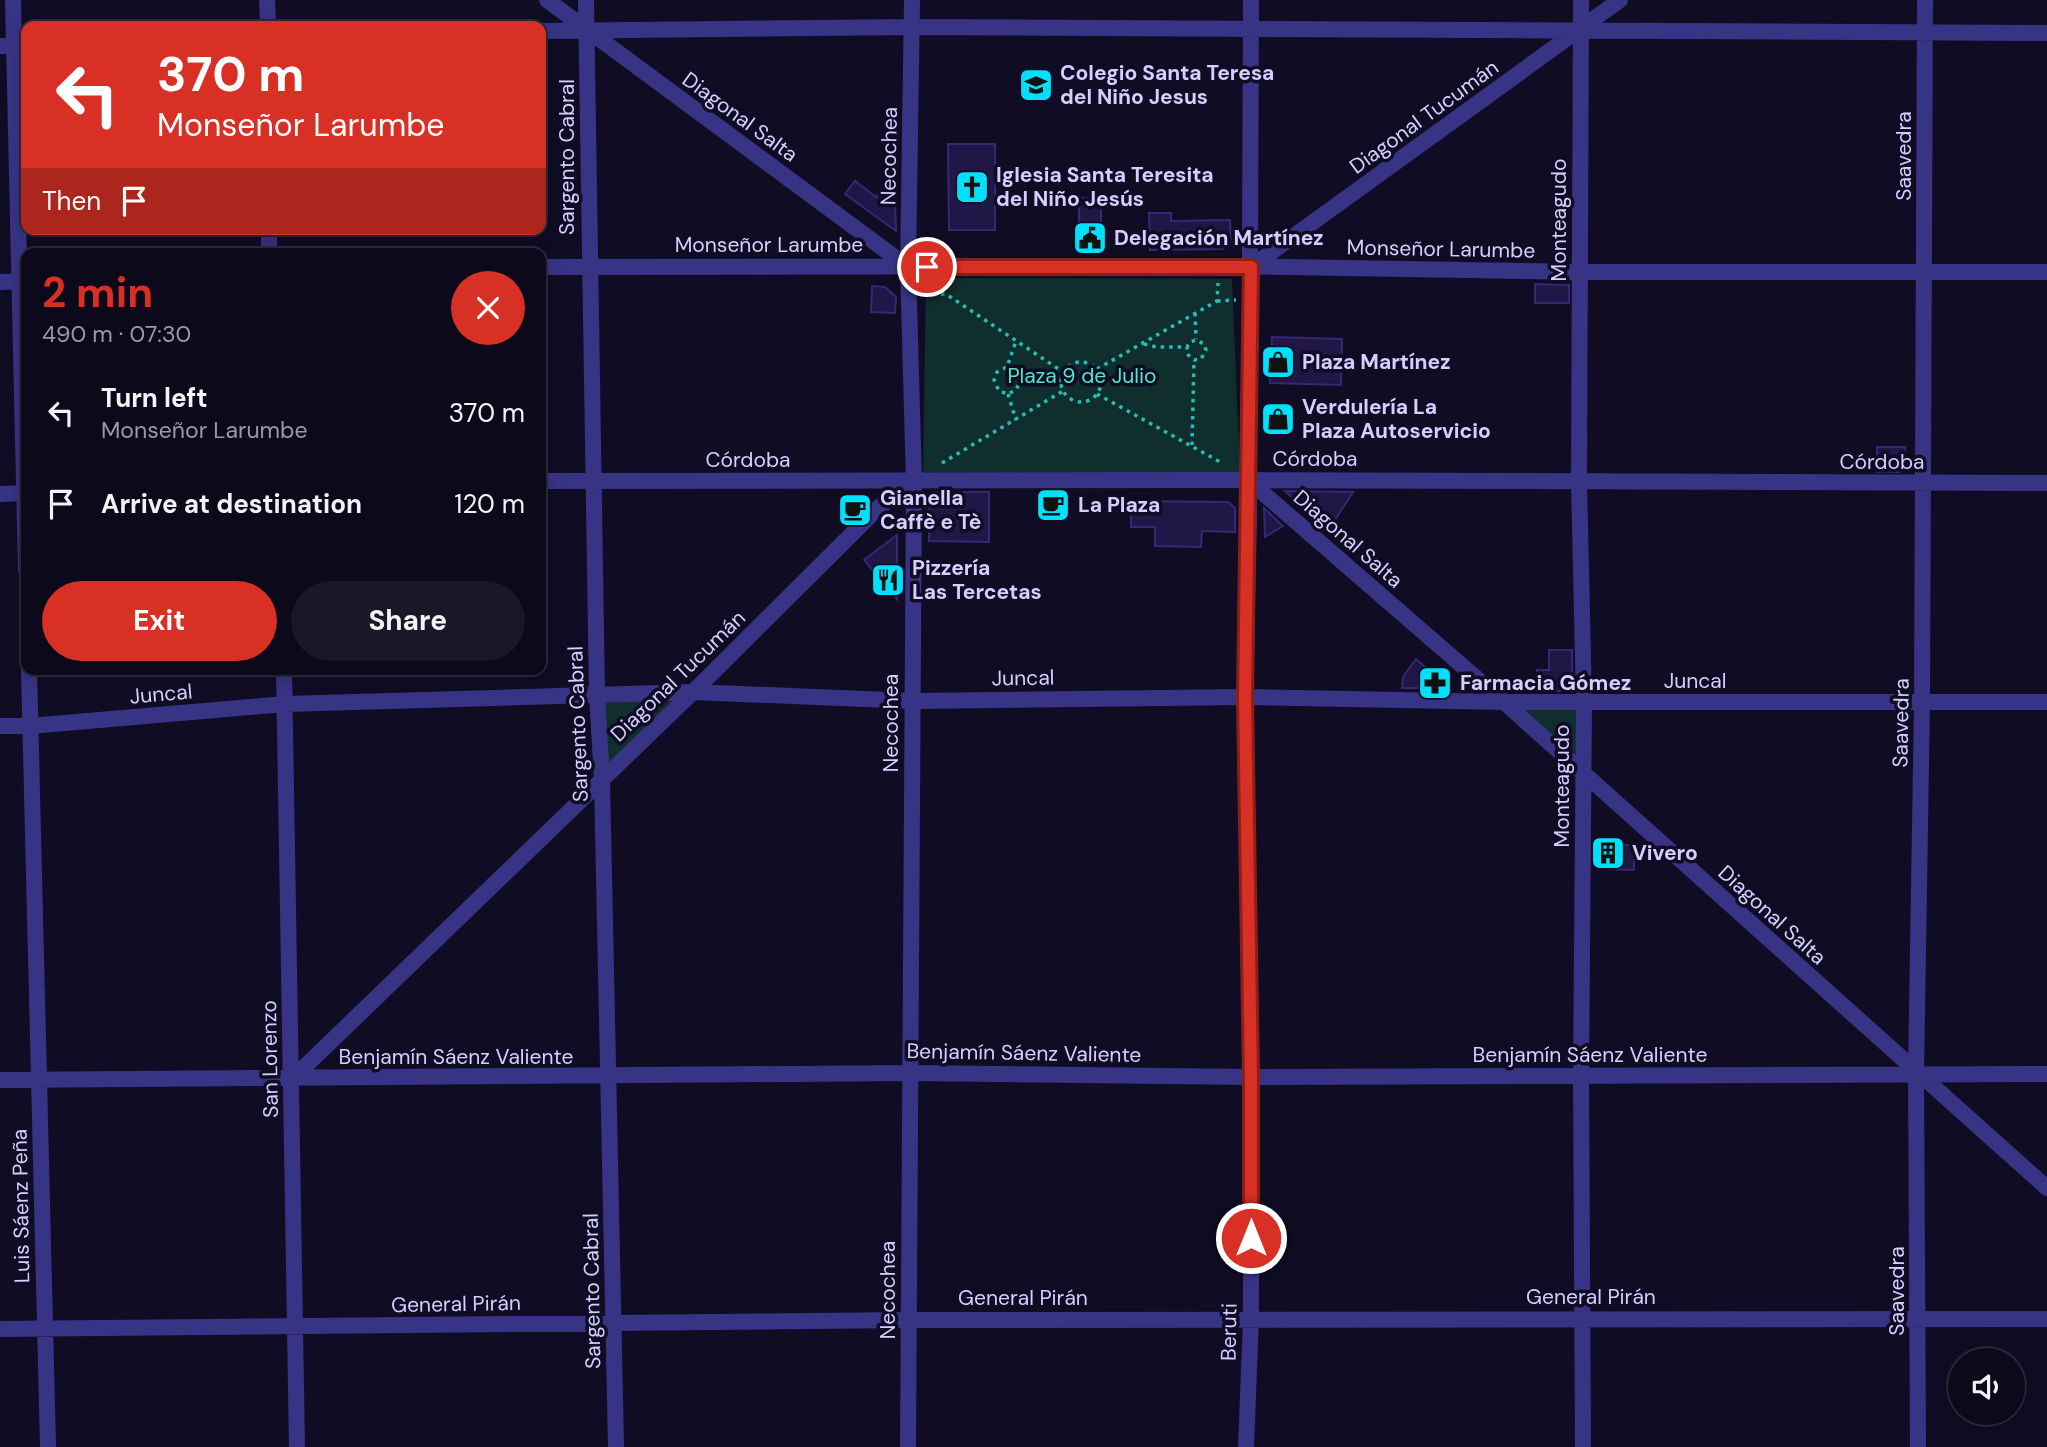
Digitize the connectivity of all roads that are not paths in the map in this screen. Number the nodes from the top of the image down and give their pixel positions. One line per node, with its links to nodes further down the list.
1 (13, 0): 18 (street)
2 (267, 0): 10 (street)
3 (547, 0): 12 (street, Diagonal Salta)
4 (586, 0): 12 (street, Sargento Cabral)
5 (912, 0): 11 (street, Necochea)
6 (1251, 0): 13 (street, Beruti)
7 (1581, 0): 14 (street, Monteagudo)
8 (1620, 0): 14 (street, Diagonal Tucumán)
9 (1924, 0): 16 (street, Saavedra)
10 (268, 21)
11 (912, 27): 12 (street); 13 (street); 22 (street, Necochea)
12 (587, 30): 15 (street); 20 (street, Sargento Cabral); 22 (street, Diagonal Salta)
13 (1251, 30): 14 (street); 23 (street, Beruti)
14 (1580, 30): 16 (street); 23 (street, Diagonal Tucumán); 24 (street, Monteagudo)
15 (546, 31)
16 (1926, 33): 17 (street); 26 (street, Saavedra)
17 (2047, 33)
18 (13, 46): 19 (street)
19 (21, 234)
20 (589, 265): 21 (street, Monseñor Larumbe); 22 (street, Monseñor Larumbe); 30 (street, Sargento Cabral)
21 (546, 267)
22 (908, 267): 23 (street, Monseñor Larumbe); 32 (street, Necochea)
23 (1251, 267): 24 (street, Monseñor Larumbe); 29 (street, Beruti)
24 (1580, 272): 26 (street, Monseñor Larumbe); 33 (street, Monteagudo)
25 (2047, 272): 26 (street, Monseñor Larumbe)
26 (1925, 273): 35 (street, Saavedra)
27 (21, 281): 28 (street)
28 (0, 282)
29 (1248, 473): 32 (street, Córdoba); 33 (street, Córdoba); 42 (street, Beruti); 44 (street, Diagonal Salta)
30 (594, 479): 31 (street, Córdoba); 32 (street, Córdoba); 41 (street, Sargento Cabral)
31 (546, 481)
32 (914, 481): 40 (street, Diagonal Tucumán); 43 (street, Necochea)
33 (1579, 481): 35 (street, Córdoba); 45 (street, Monteagudo)
34 (2047, 483): 35 (street, Córdoba)
35 (1924, 484): 47 (street, Saavedra)
36 (21, 493): 37 (street)
37 (0, 494)
38 (29, 675): 50 (street, Luis Sáenz Peña)
39 (284, 675): 48 (street, San Lorenzo)
40 (693, 692): 41 (street, Juncal); 43 (street, Juncal); 52 (street, Diagonal Tucumán)
41 (597, 695): 48 (street, Juncal); 52 (street, Sargento Cabral)
42 (1245, 697): 43 (street, Juncal); 44 (street, Juncal); 58 (street, Beruti)
43 (912, 701): 53 (street, Necochea)
44 (1504, 702): 45 (street, Juncal); 51 (street, Diagonal Salta)
45 (1584, 702): 47 (street, Juncal); 51 (street, Monteagudo)
46 (2047, 702): 47 (street, Juncal)
47 (1922, 703): 54 (street, Saavedra)
48 (285, 704): 50 (street, Juncal); 60 (street, San Lorenzo)
49 (0, 726): 50 (street, Juncal)
50 (30, 726): 59 (street, Luis Sáenz Peña)
51 (1583, 772): 54 (street, Diagonal Salta); 56 (street, Monteagudo)
52 (602, 780): 57 (street, Sargento Cabral); 60 (street, Diagonal Tucumán)
53 (910, 1073): 57 (street, Benjamín Sáenz Valiente); 58 (street, Benjamín Sáenz Valiente); 66 (street, Necochea)
54 (1916, 1073): 55 (street, Benjamín Sáenz Valiente); 56 (street, Benjamín Sáenz Valiente); 62 (street, Diagonal Salta); 67 (street, Saavedra)
55 (2047, 1074)
56 (1581, 1076): 58 (street, Benjamín Sáenz Valiente); 63 (street, Monteagudo)
57 (608, 1077): 60 (street, Benjamín Sáenz Valiente); 68 (street, Sargento Cabral)
58 (1251, 1077): 64 (street, Beruti)
59 (38, 1079): 60 (street, Benjamín Sáenz Valiente); 61 (street, Benjamín Sáenz Valiente); 70 (street, Luis Sáenz Peña)
60 (292, 1079): 69 (street, San Lorenzo)
61 (0, 1080)
62 (2047, 1188)
63 (1582, 1318): 64 (street, General Pirán); 67 (street, General Pirán); 77 (street, Monteagudo)
64 (1251, 1319): 66 (street, General Pirán); 76 (street, Beruti)
65 (2047, 1319): 67 (street, General Pirán)
66 (909, 1320): 68 (street, General Pirán); 75 (street, Necochea)
67 (1918, 1320): 78 (street, Saavedra)
68 (614, 1323): 69 (street, General Pirán); 74 (street, Sargento Cabral)
69 (295, 1327): 70 (street, General Pirán); 73 (street, San Lorenzo)
70 (45, 1328): 71 (street, General Pirán); 72 (street, Luis Sáenz Peña)
71 (0, 1329)
72 (47, 1447)
73 (298, 1447)
74 (616, 1447)
75 (908, 1447)
76 (1246, 1447)
77 (1583, 1447)
78 (1918, 1447)

